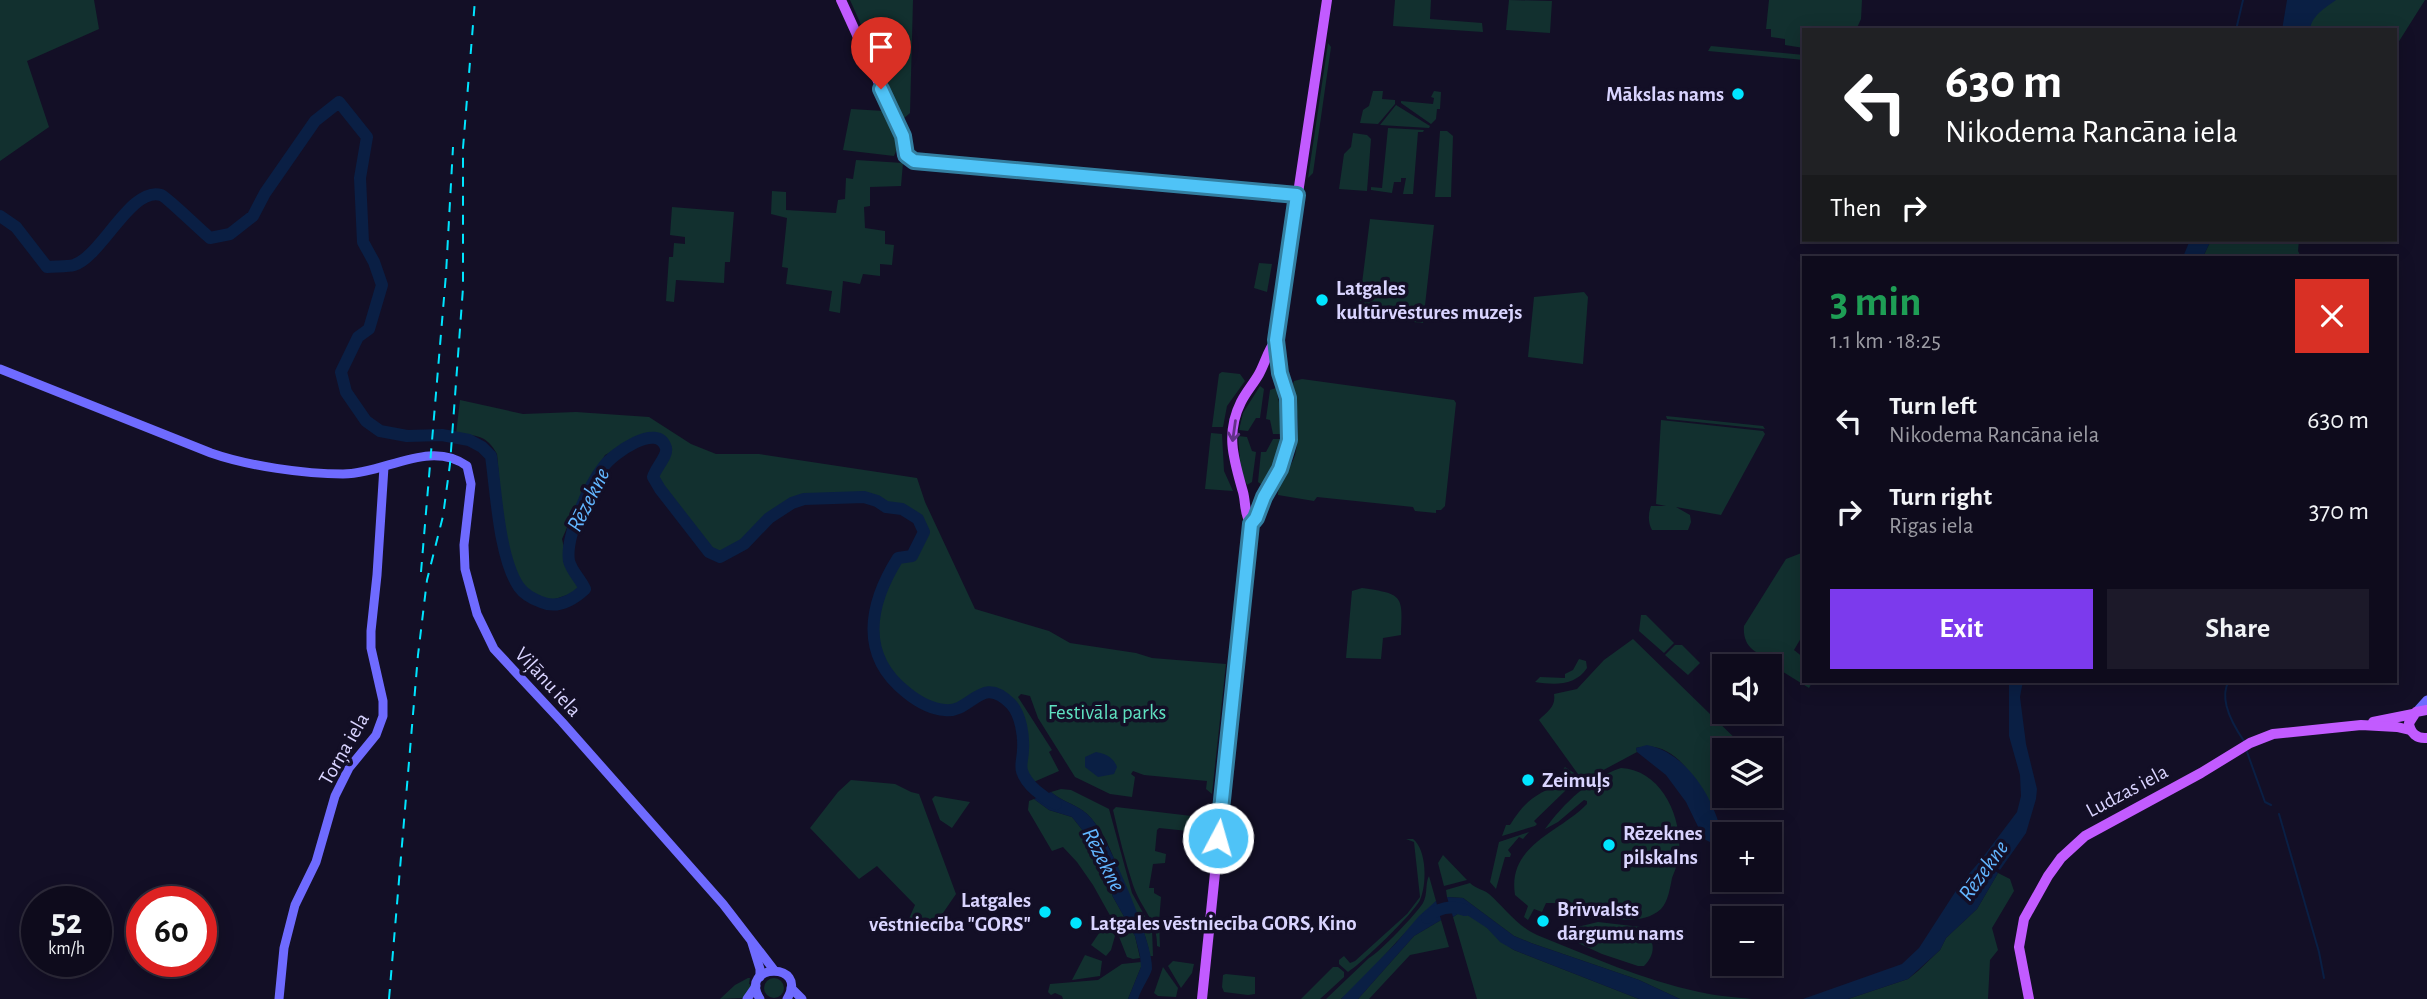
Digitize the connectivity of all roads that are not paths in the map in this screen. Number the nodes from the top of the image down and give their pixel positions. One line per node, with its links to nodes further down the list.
1 (841, 0): 3 (main road)
2 (1327, 0): 3 (main road)
3 (1297, 195): 4 (main road)
4 (1276, 340): 6 (main road); 7 (main road)
5 (0, 369): 8 (main road)
6 (1259, 374): 7 (main road); 9 (main road, one-way to 9)
7 (1283, 382): 10 (main road)
8 (389, 466): 17 (main road, Viļānu iela); 21 (main road, Torņa iela)
9 (1243, 492): 10 (main road); 11 (main road)
10 (1264, 497): 11 (main road)
11 (1251, 524): 26 (main road)
12 (2427, 700): 13 (main road)
13 (2420, 711): 14 (main road, Ludzas iela); 15 (main road)
14 (2361, 725): 15 (main road, Ludzas iela); 27 (main road, Ludzas iela)
15 (2410, 730): 16 (main road, Ludzas iela)
16 (2427, 738)
17 (751, 941): 18 (main road); 19 (main road)
18 (774, 970): 19 (main road); 20 (main road)
19 (758, 981): 22 (main road); 23 (main road)
20 (791, 988): 24 (main road); 25 (main road)
21 (279, 999)
22 (747, 999)
23 (761, 999)
24 (787, 999)
25 (802, 999)
26 (1202, 999)
27 (2029, 999)

